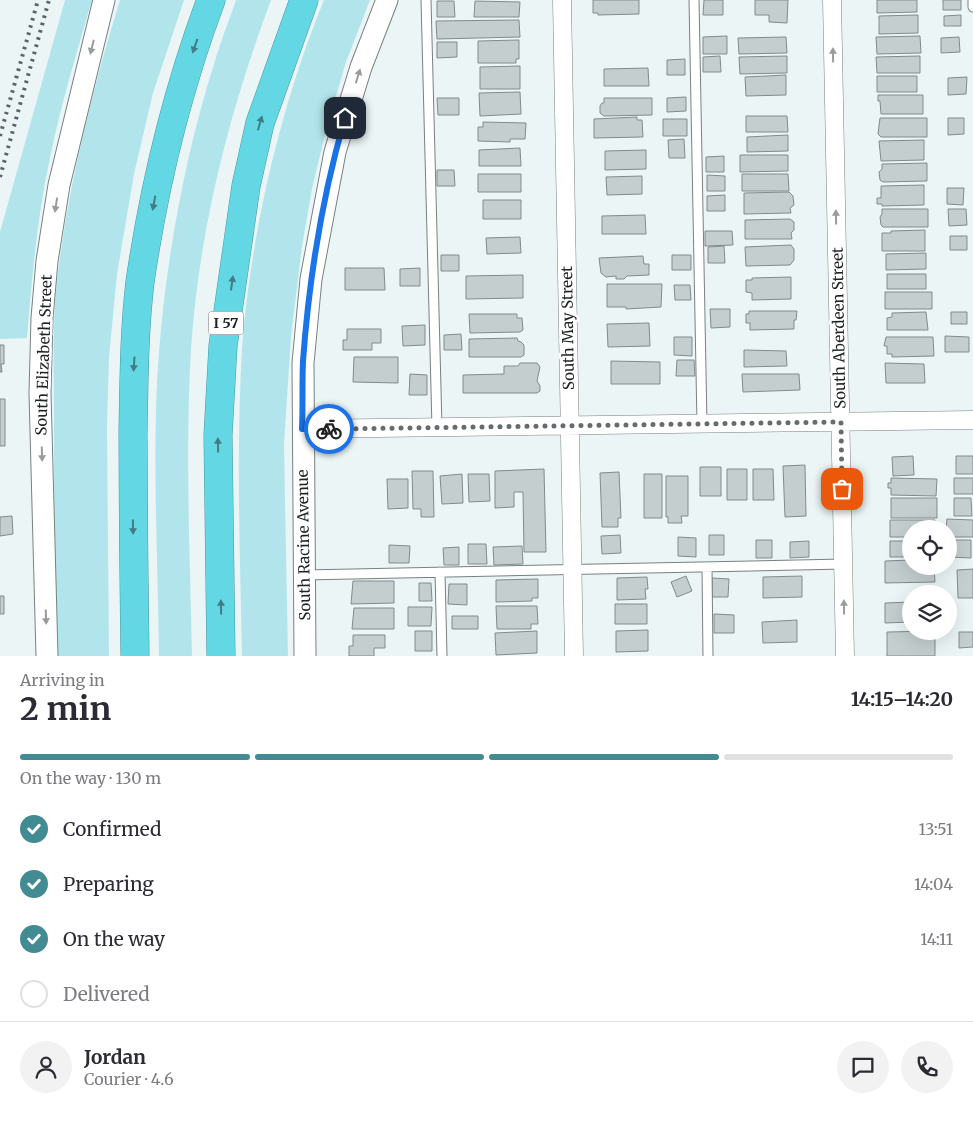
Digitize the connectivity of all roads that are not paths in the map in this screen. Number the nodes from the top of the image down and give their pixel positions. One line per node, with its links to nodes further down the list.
1 (104, 0): 22 (street, South Elizabeth Street, one-way to 22)
2 (211, 0): 23 (highway, one-way to 23)
3 (304, 0): 24 (highway, I 57, one-way to 3)
4 (387, 0): 16 (street, South Racine Avenue, one-way to 4)
5 (426, 0): 15 (lane)
6 (562, 0): 14 (street, South May Street)
7 (694, 0): 13 (lane)
8 (832, 0): 12 (street, South Aberdeen Street, one-way to 8)
9 (973, 0): 10 (lane)
10 (973, 6)
11 (973, 420): 12 (street)
12 (841, 422): 13 (street); 17 (street, South Aberdeen Street)
13 (702, 424): 14 (street)
14 (570, 426): 15 (street); 19 (street, South May Street)
15 (437, 428): 16 (street)
16 (302, 429): 21 (street, South Racine Avenue)
17 (844, 564): 18 (lane); 29 (street, South Aberdeen Street, one-way to 17)
18 (707, 567): 19 (lane); 28 (lane)
19 (572, 569): 20 (lane); 27 (street, South May Street)
20 (440, 572): 21 (lane); 26 (lane)
21 (304, 575): 25 (street, South Racine Avenue)
22 (47, 656)
23 (135, 656)
24 (222, 656)
25 (305, 656)
26 (442, 656)
27 (574, 656)
28 (708, 656)
29 (846, 656)

